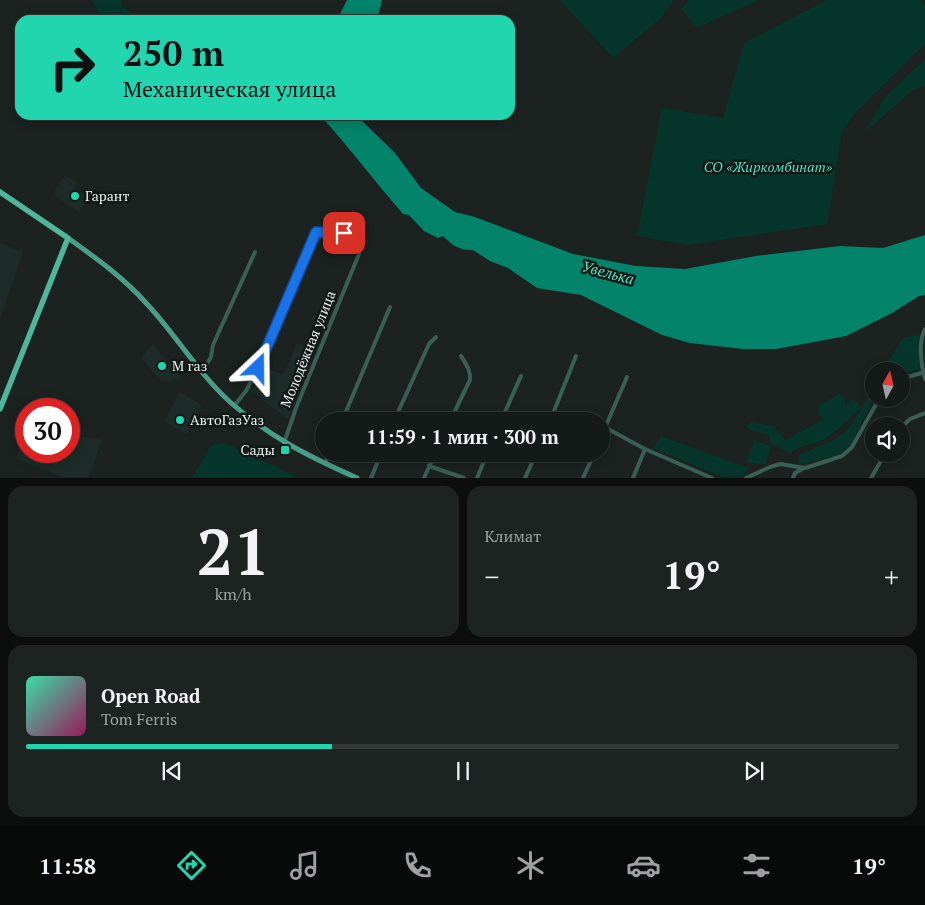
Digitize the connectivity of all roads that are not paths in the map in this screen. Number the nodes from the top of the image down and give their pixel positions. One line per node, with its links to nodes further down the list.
1 (0, 192): 2 (highway)
2 (68, 238): 9 (main road); 17 (highway)
3 (255, 252): 9 (street)
4 (390, 307): 18 (street)
5 (925, 328): 10 (street)
6 (436, 338): 19 (street)
7 (461, 356): 20 (street)
8 (576, 356): 22 (street)
9 (202, 372): 15 (main road)
10 (924, 372): 12 (street); 14 (street)
11 (521, 376): 21 (street)
12 (910, 376)
13 (627, 377): 24 (street)
14 (925, 380)
15 (234, 406): 27 (main road); 27 (street, Молодёжная улица)
16 (874, 408): 37 (street)
17 (0, 409)
18 (346, 412)
19 (398, 412)
20 (454, 412)
21 (505, 412)
22 (554, 412)
23 (925, 413): 25 (street)
24 (610, 418)
25 (910, 419)
26 (610, 430): 28 (street)
27 (284, 443): 35 (main road)
28 (645, 449): 45 (street); 46 (street)
29 (378, 462): 39 (street)
30 (431, 462): 36 (street)
31 (484, 462): 42 (street)
32 (533, 462): 43 (street)
33 (590, 462): 44 (street)
34 (880, 462): 49 (street)
35 (325, 463): 38 (main road)
36 (429, 466): 40 (street); 41 (street)
37 (805, 468): 47 (street); 48 (street)
38 (357, 478)
39 (371, 478)
40 (424, 478)
41 (464, 478)
42 (477, 478)
43 (526, 478)
44 (583, 478)
45 (633, 478)
46 (712, 478)
47 (746, 478)
48 (793, 478)
49 (871, 478)

